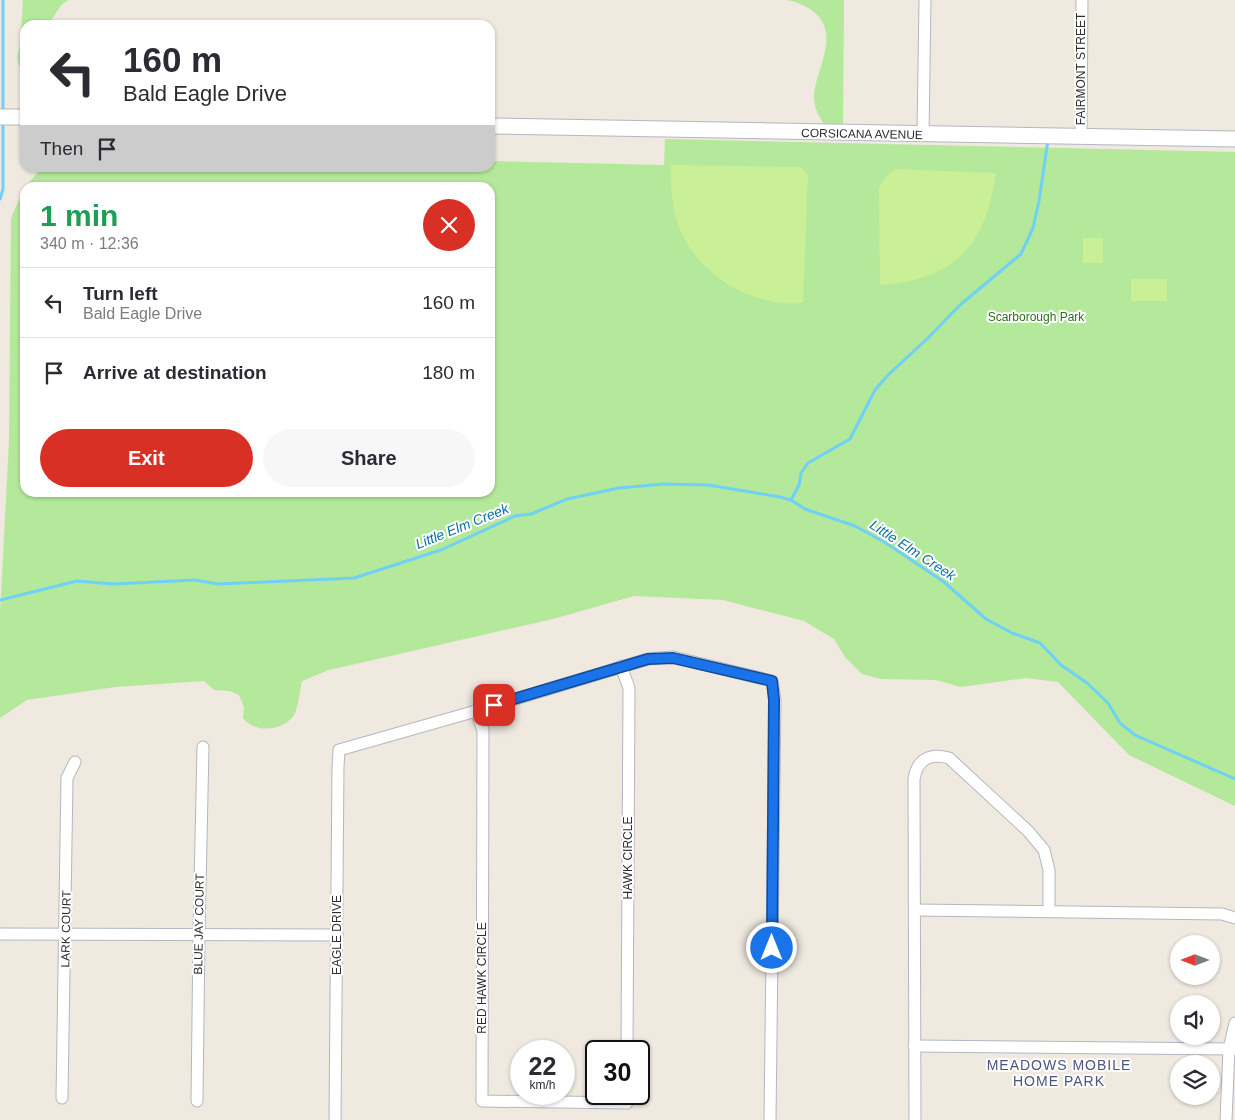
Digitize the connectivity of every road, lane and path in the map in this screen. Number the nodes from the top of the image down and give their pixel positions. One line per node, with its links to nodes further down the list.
1 (925, 0): 4 (street)
2 (1082, 0): 5 (street, FAIRMONT STREET)
3 (495, 126): 4 (street, CORSICANA AVENUE)
4 (923, 135): 5 (street, CORSICANA AVENUE)
5 (1081, 137): 6 (street, CORSICANA AVENUE)
6 (1235, 139)
7 (620, 666): 8 (street); 19 (street, HAWK CIRCLE); 26 (street)
8 (476, 711): 17 (street, EAGLE DRIVE); 23 (street, RED HAWK CIRCLE)
9 (204, 747): 15 (street, BLUE JAY COURT)
10 (75, 762): 16 (street, LARK COURT)
11 (914, 910): 12 (street); 12 (street); 20 (street)
12 (1049, 911): 13 (street)
13 (1235, 918)
14 (0, 934): 16 (street)
15 (198, 934): 16 (street); 17 (street); 24 (street, BLUE JAY COURT)
16 (66, 935): 22 (street, LARK COURT)
17 (337, 935): 25 (street, EAGLE DRIVE)
18 (1235, 1023): 21 (street)
19 (627, 1040)
20 (914, 1046): 21 (street); 27 (street)
21 (1232, 1049): 28 (street)
22 (62, 1098)
23 (585, 1099)
24 (197, 1101)
25 (335, 1120)
26 (770, 1120)
27 (914, 1120)
28 (1226, 1120)

